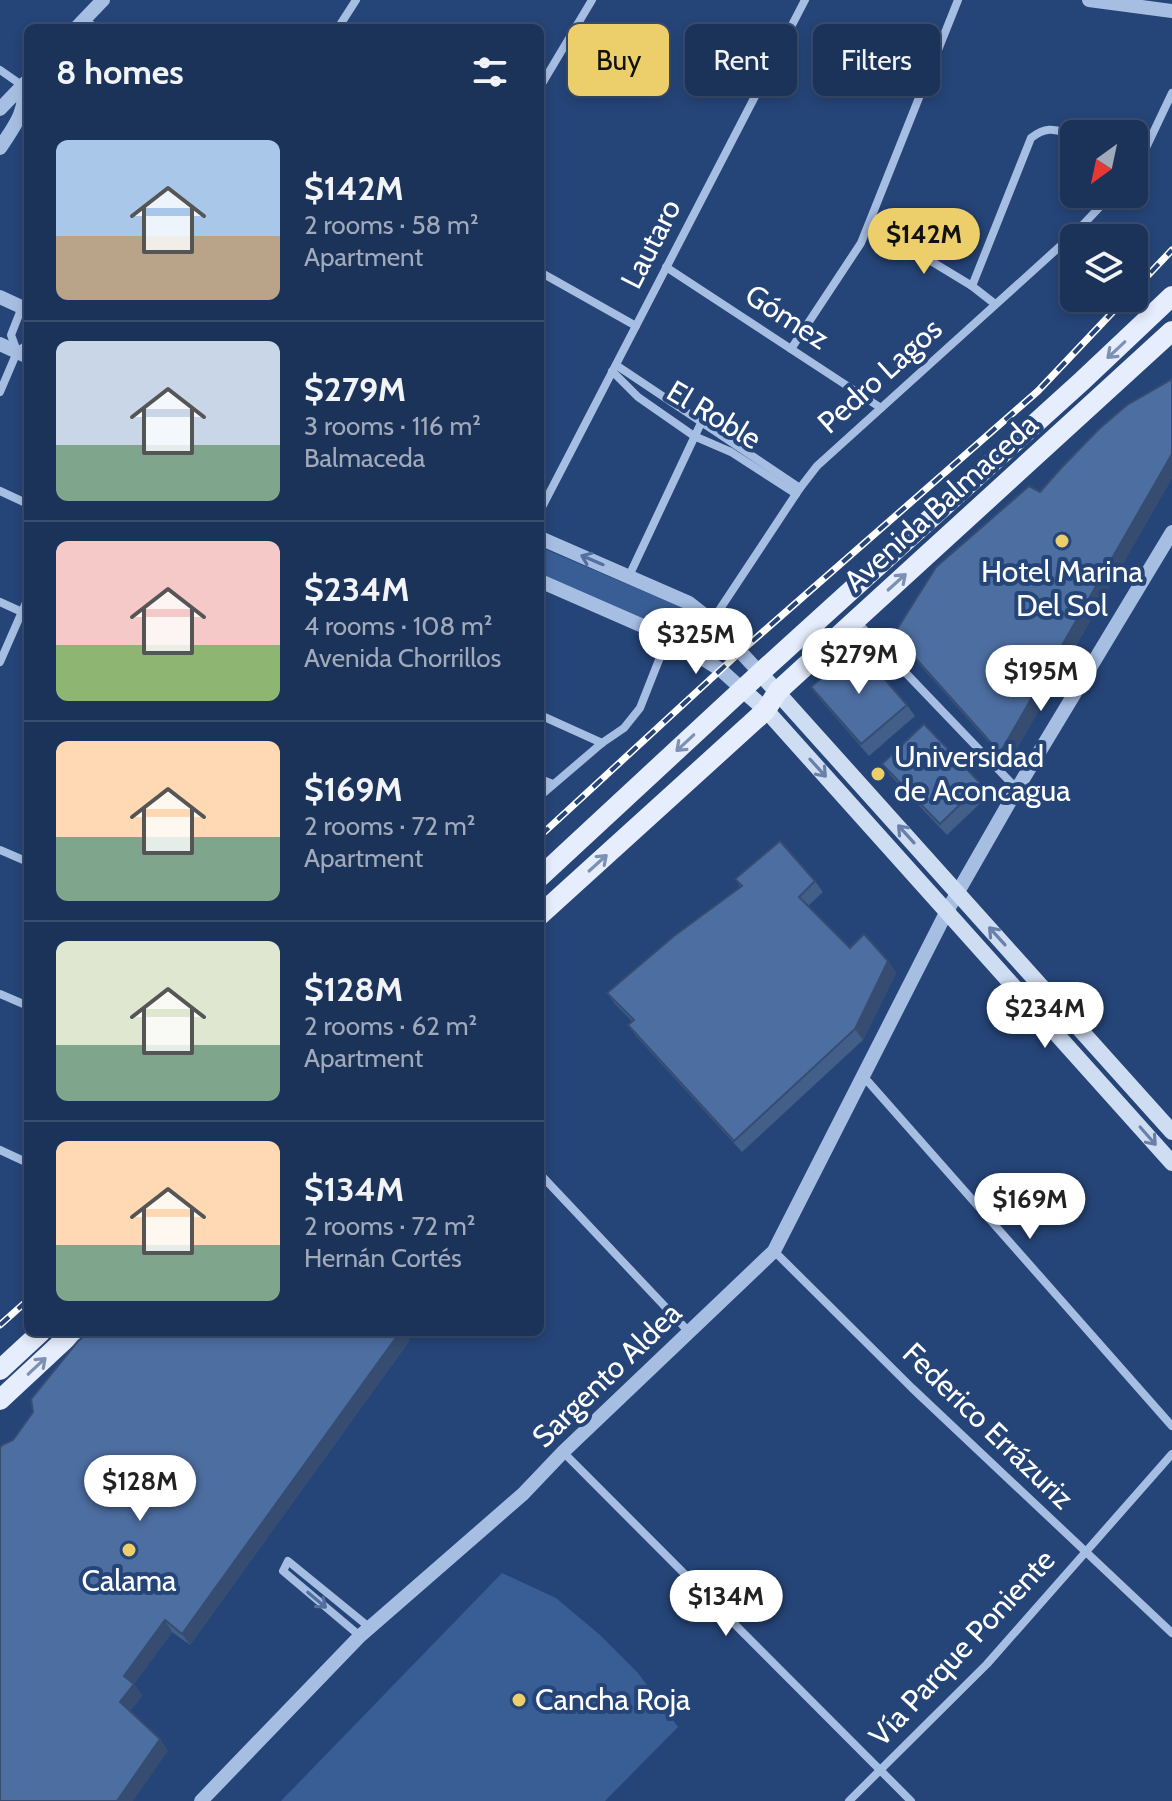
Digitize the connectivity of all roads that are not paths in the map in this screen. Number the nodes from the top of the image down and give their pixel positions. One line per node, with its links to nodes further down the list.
1 (103, 0): 8 (street)
2 (356, 0): 9 (street)
3 (592, 0): 11 (street)
4 (805, 0): 22 (street, Lautaro)
5 (958, 0): 21 (street)
6 (1089, 0): 7 (street)
7 (1172, 11)
8 (79, 24)
9 (341, 24)
10 (0, 70): 12 (street)
11 (544, 80)
12 (24, 82)
13 (24, 84): 16 (street)
14 (1172, 93): 18 (street)
15 (24, 101): 19 (street)
16 (0, 109)
17 (1060, 132): 24 (street)
18 (1148, 144)
19 (0, 148)
20 (1099, 208): 27 (street, Pedro Lagos)
21 (870, 224): 24 (street); 33 (street)
22 (666, 267): 30 (street, Lautaro); 33 (street, Gómez)
23 (544, 274): 30 (street)
24 (972, 286): 27 (street)
25 (1172, 296): 55 (main road, Avenida Balmaceda, one-way to 55)
26 (0, 297): 28 (street)
27 (995, 304): 37 (street, Pedro Lagos)
28 (24, 308)
29 (24, 310): 34 (street)
30 (636, 326): 35 (street, Lautaro)
31 (1172, 331): 51 (main road, Avenida Balmaceda, one-way to 31)
32 (0, 344): 34 (street)
33 (791, 349): 37 (street, Gómez)
34 (24, 351): 36 (street)
35 (614, 368): 38 (street, El Roble); 39 (street, El Roble); 43 (street, Lautaro)
36 (0, 392)
37 (881, 408): 41 (street, Pedro Lagos)
38 (701, 423): 39 (street); 41 (street, El Roble)
39 (694, 436): 41 (street, El Roble); 46 (street)
40 (0, 491): 42 (street)
41 (798, 491): 52 (street, Pedro Lagos)
42 (24, 502)
43 (544, 503)
44 (1172, 531): 63 (street, Sargento Aldea)
45 (544, 540): 46 (street, one-way to 45)
46 (629, 576): 52 (street)
47 (544, 583): 53 (street)
48 (0, 602): 50 (street)
49 (24, 607): 50 (street)
50 (22, 612): 54 (street)
51 (856, 620): 57 (main road, Avenida Balmaceda); 63 (street)
52 (712, 621): 55 (street)
53 (668, 637): 56 (street); 60 (street)
54 (0, 662)
55 (760, 673): 56 (main road, Avenida Balmaceda); 57 (main road)
56 (743, 690): 58 (main road); 67 (main road, Avenida Balmaceda, one-way to 67)
57 (778, 691): 58 (main road, Avenida Balmaceda); 68 (main road, one-way to 57)
58 (766, 710): 69 (main road, Avenida Balmaceda, one-way to 58); 70 (main road, one-way to 70)
59 (544, 717): 60 (street)
60 (602, 743): 62 (street)
61 (544, 781): 62 (street)
62 (553, 784): 64 (street)
63 (1017, 789): 68 (street, Sargento Aldea)
64 (544, 792)
65 (0, 850): 66 (street)
66 (24, 860)
67 (544, 873)
68 (957, 892): 70 (street, Sargento Aldea); 74 (main road, one-way to 68)
69 (544, 911)
70 (947, 911): 73 (street, Sargento Aldea); 75 (main road)
71 (0, 994): 72 (street)
72 (24, 1004)
73 (864, 1077): 81 (street, Sargento Aldea); 87 (street)
74 (1142, 1099): 75 (main road); 76 (main road)
75 (1126, 1112): 79 (main road, one-way to 79)
76 (1172, 1132)
77 (0, 1150): 78 (street)
78 (24, 1161)
79 (1172, 1163)
80 (544, 1178): 82 (street)
81 (774, 1251): 82 (street, Sargento Aldea); 90 (street, Federico Errázuriz)
82 (690, 1333): 88 (street, Sargento Aldea)
83 (37, 1336): 85 (main road)
84 (69, 1336): 86 (main road, one-way to 84)
85 (0, 1370)
86 (0, 1400)
87 (1172, 1426)
88 (563, 1452): 91 (street, Sargento Aldea); 93 (street)
89 (1172, 1454): 90 (street, Vía Parque Poniente)
90 (1085, 1551): 92 (street, Federico Errázuriz); 93 (street, Vía Parque Poniente)
91 (364, 1631): 91 (street, one-way to 91); 94 (street, Sargento Aldea)
92 (1172, 1633)
93 (880, 1770): 95 (street, Vía Parque Poniente); 96 (street)
94 (201, 1801)
95 (849, 1801)
96 (911, 1801)

